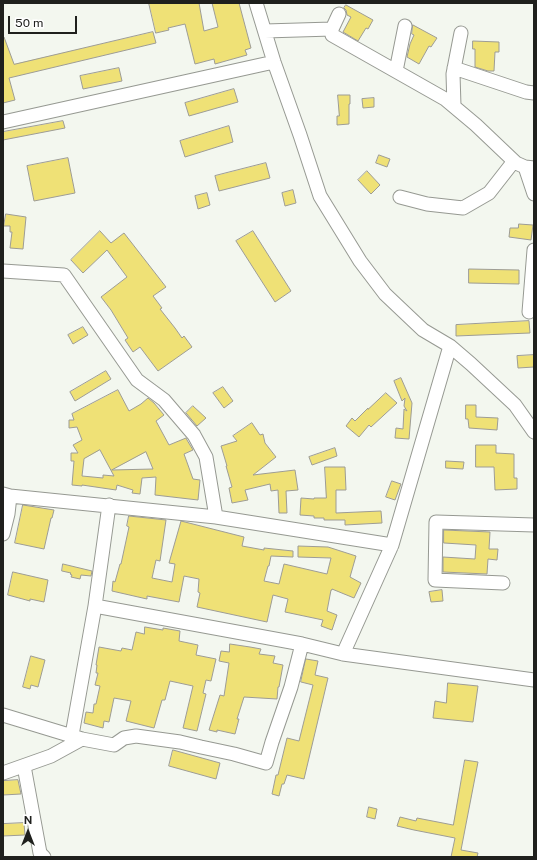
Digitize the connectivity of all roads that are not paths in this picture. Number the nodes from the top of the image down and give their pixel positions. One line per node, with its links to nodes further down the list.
1 (256, 3): 5 (street)
2 (339, 14): 4 (street)
3 (405, 26): 9 (street)
4 (332, 29): 5 (street); 9 (street)
5 (265, 30): 7 (street)
6 (460, 33): 8 (street)
7 (274, 62): 12 (street); 19 (street)
8 (454, 68): 10 (street); 11 (street)
9 (396, 71): 11 (street)
10 (534, 93)
11 (454, 106): 13 (street)
12 (3, 122)
13 (524, 165): 14 (street); 15 (street)
14 (534, 194)
15 (400, 197)
16 (534, 250): 18 (street)
17 (3, 271): 23 (street)
18 (529, 312)
19 (450, 346): 20 (street); 26 (street)
20 (534, 432)
21 (6, 495): 22 (street); 25 (street)
22 (109, 505): 23 (street); 28 (street)
23 (216, 517): 26 (street)
24 (534, 525): 27 (street)
25 (3, 534)
26 (392, 545): 30 (street)
27 (503, 584)
28 (94, 606): 29 (street); 33 (street)
29 (302, 644): 30 (street); 33 (street)
30 (343, 654): 31 (street)
31 (534, 680)
32 (3, 715): 33 (street)
33 (77, 737): 34 (street)
34 (24, 766): 35 (street); 36 (street)
35 (3, 773)
36 (44, 857)

